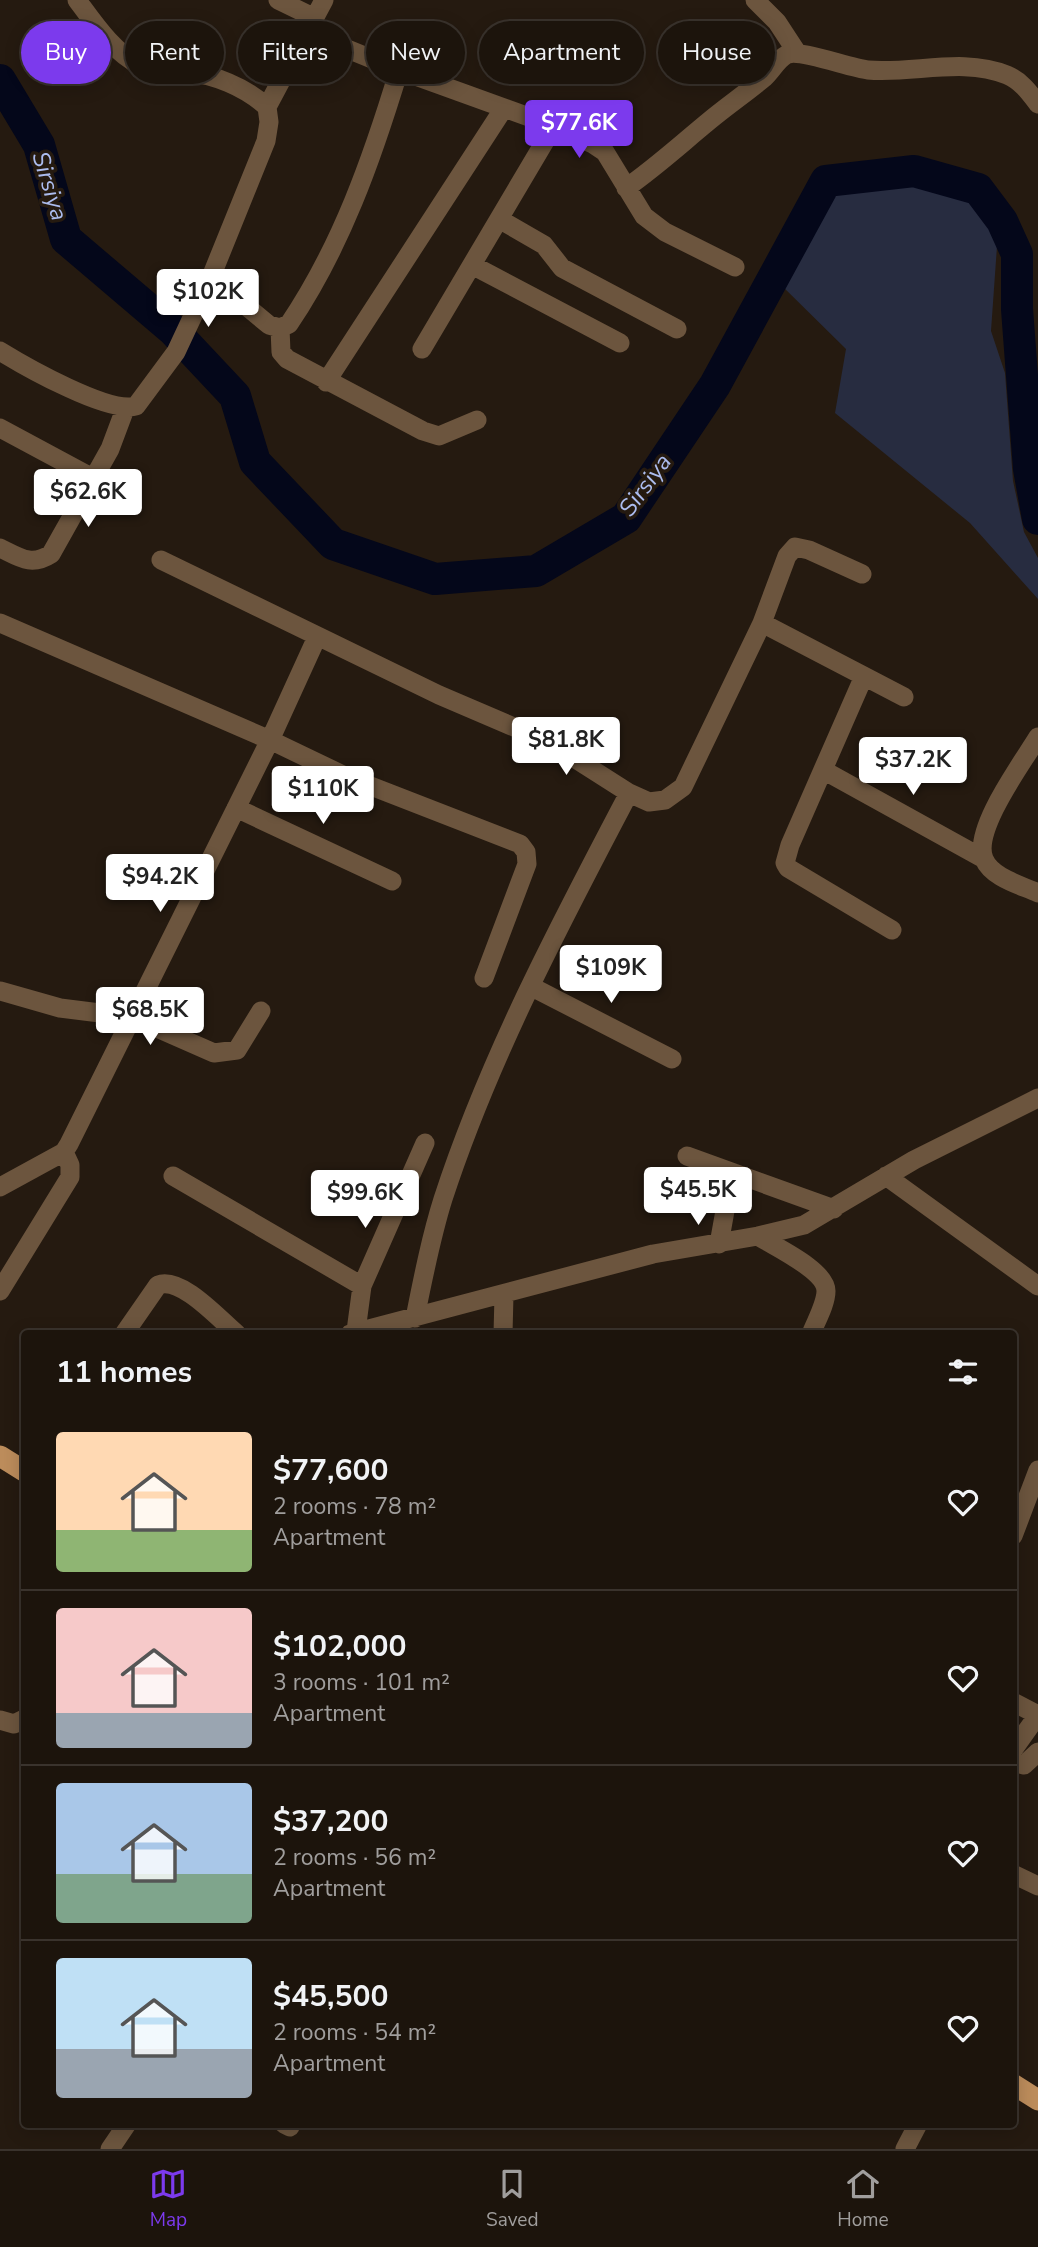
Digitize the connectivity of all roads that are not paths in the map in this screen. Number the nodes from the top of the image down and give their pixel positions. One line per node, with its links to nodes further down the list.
1 (77, 0): 12 (street)
2 (278, 0): 5 (street)
3 (324, 0): 6 (street)
4 (755, 0): 7 (street)
5 (306, 21)
6 (313, 21)
7 (796, 51): 11 (street); 15 (street)
8 (279, 84): 12 (street)
9 (395, 84): 20 (street)
10 (438, 84): 13 (street)
11 (1038, 104)
12 (267, 107): 19 (street)
13 (504, 108): 14 (street); 25 (street)
14 (554, 126): 15 (street); 16 (street)
15 (626, 188): 18 (street)
16 (499, 219): 17 (street); 21 (street)
17 (472, 265): 22 (street); 23 (street)
18 (735, 268)
19 (208, 283): 20 (street); 26 (street)
20 (279, 328): 25 (street)
21 (677, 329)
22 (620, 343)
23 (422, 349)
24 (0, 351): 26 (street)
25 (326, 382): 27 (street)
26 (125, 409): 29 (street)
27 (477, 419)
28 (0, 428): 29 (street)
29 (93, 478): 30 (street)
30 (0, 548)
31 (161, 560): 35 (street)
32 (862, 574): 34 (street)
33 (0, 623): 39 (street)
34 (762, 623): 36 (street); 41 (street)
35 (317, 637): 39 (street); 41 (street)
36 (864, 676): 37 (street); 40 (street)
37 (904, 697)
38 (1038, 737): 43 (street)
39 (270, 740): 42 (street); 47 (street)
40 (823, 771): 43 (street); 46 (street)
41 (629, 793): 48 (street)
42 (236, 807): 44 (street); 51 (street)
43 (984, 859): 45 (street)
44 (392, 881)
45 (1038, 893)
46 (892, 930)
47 (484, 978)
48 (532, 987): 52 (street); 68 (street)
49 (0, 991): 51 (street)
50 (261, 1011): 51 (street)
51 (132, 1017): 55 (street)
52 (672, 1059)
53 (1038, 1098): 59 (street)
54 (425, 1143): 64 (street)
55 (64, 1152): 60 (street); 66 (street)
56 (687, 1157): 57 (street)
57 (732, 1172): 61 (street); 63 (street)
58 (173, 1176): 64 (street)
59 (886, 1176): 61 (street); 65 (street)
60 (0, 1187)
61 (834, 1209): 62 (street)
62 (758, 1236): 63 (street); 74 (street)
63 (719, 1244): 67 (street)
64 (362, 1286): 71 (street)
65 (1038, 1286)
66 (0, 1292)
67 (504, 1295): 68 (street); 73 (street)
68 (415, 1318): 72 (street)
69 (127, 1330): 70 (street)
70 (232, 1330)
71 (353, 1330)
72 (362, 1330)
73 (503, 1330)
74 (813, 1330)
75 (0, 1456): 76 (main road)
76 (21, 1469)
77 (1038, 1469): 78 (street)
78 (1019, 1500)
79 (1017, 1704): 80 (street)
80 (1038, 1715): 83 (street)
81 (0, 1720): 82 (street)
82 (21, 1720)
83 (1017, 1744)
84 (1038, 1752): 85 (street)
85 (1017, 1763)
86 (1017, 1876): 87 (street)
87 (1038, 1886)
88 (1017, 2087): 89 (main road)
89 (1038, 2101)
90 (124, 2128): 92 (street)
91 (916, 2128): 93 (street)
92 (110, 2149)
93 (905, 2149)

